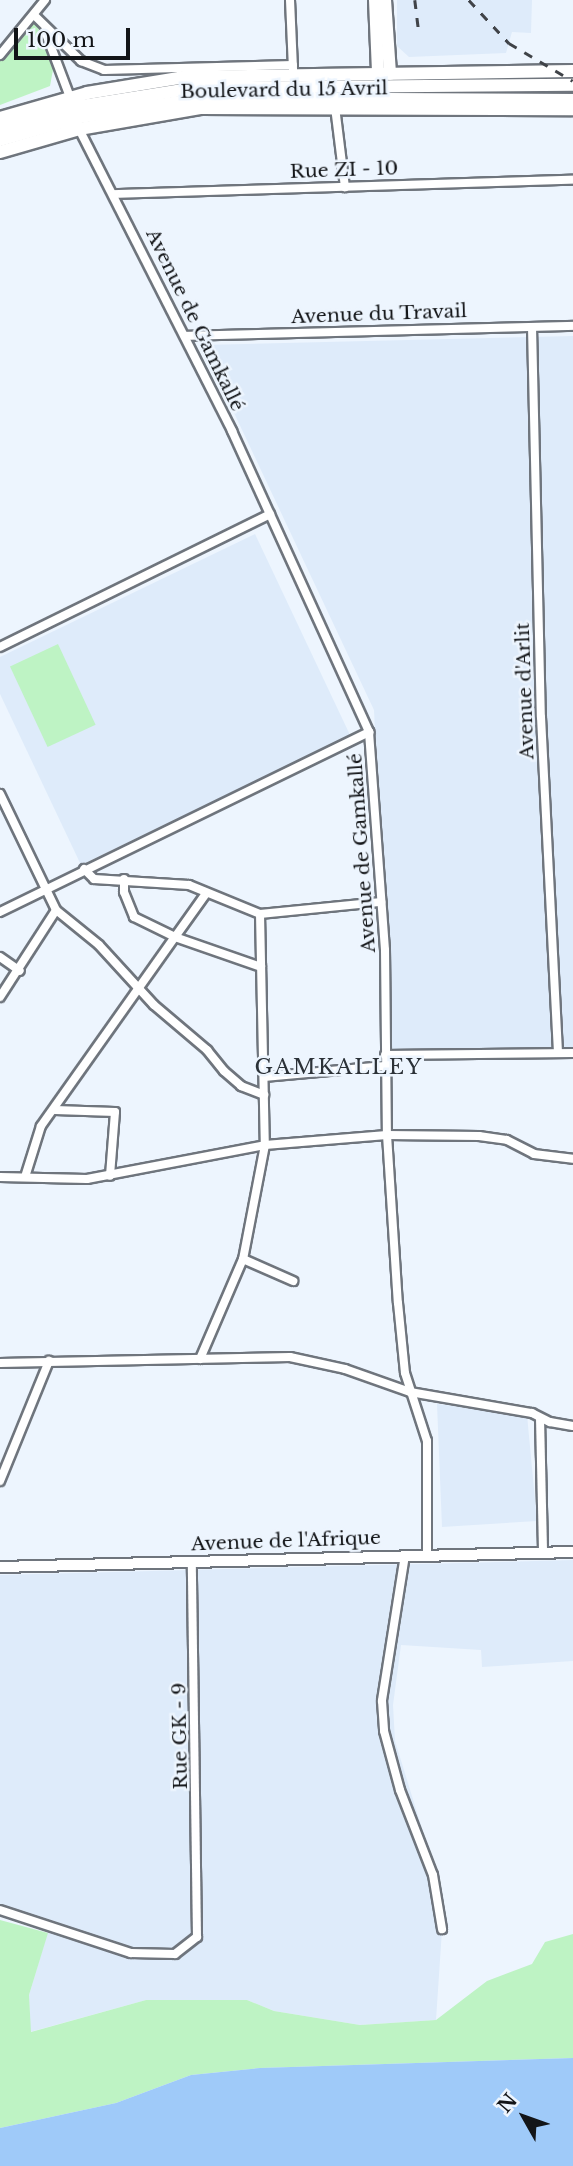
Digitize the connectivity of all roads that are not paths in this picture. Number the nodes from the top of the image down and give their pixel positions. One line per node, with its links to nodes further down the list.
1 (45, 0): 5 (street)
2 (289, 0): 9 (street)
3 (375, 0): 6 (main road)
4 (385, 0): 6 (main road)
5 (34, 15): 8 (street); 9 (street); 15 (street)
6 (380, 32): 7 (main road)
7 (381, 47): 11 (main road); 12 (main road); 13 (main road)
8 (0, 55)
9 (293, 69): 11 (main road, Boulevard du 15 Avril); 15 (main road, Boulevard du 15 Avril)
10 (573, 71): 13 (main road, Boulevard du 15 Avril)
11 (352, 74): 12 (main road, Boulevard du 15 Avril)
12 (384, 74): 13 (main road, Boulevard du 15 Avril)
13 (415, 74)
14 (573, 85): 20 (main road, Boulevard du 15 Avril)
15 (70, 97): 19 (main road, Boulevard du 15 Avril)
16 (573, 100): 22 (main road, Boulevard du 15 Avril)
17 (335, 107): 18 (main road, Boulevard du 15 Avril); 21 (main road, Boulevard du 15 Avril); 25 (street)
18 (573, 109)
19 (0, 118)
20 (0, 129)
21 (79, 129): 23 (main road, Boulevard du 15 Avril); 26 (street, Avenue de Gamkallé)
22 (0, 140)
23 (0, 152)
24 (573, 180): 25 (street, Rue ZI - 10)
25 (345, 187): 26 (street, Rue ZI - 10)
26 (115, 194): 29 (street, Avenue de Gamkallé)
27 (573, 326): 28 (street, Avenue du Travail)
28 (532, 327): 29 (street, Avenue du Travail); 48 (street, Avenue d'Arlit)
29 (185, 336): 30 (street, Avenue de Gamkallé)
30 (270, 514): 31 (street); 32 (street, Avenue de Gamkallé)
31 (0, 647)
32 (369, 732): 34 (street); 38 (street, Avenue de Gamkallé)
33 (0, 794): 36 (street)
34 (84, 869): 35 (street); 36 (street)
35 (124, 879): 37 (street); 42 (street)
36 (47, 889): 39 (street); 40 (street)
37 (205, 895): 41 (street); 42 (street)
38 (381, 902): 41 (street); 50 (street, Avenue de Gamkallé)
39 (56, 910): 45 (street); 46 (street)
40 (0, 912)
41 (260, 914): 44 (street)
42 (175, 937): 44 (street); 46 (street)
43 (0, 957): 45 (street)
44 (261, 967): 52 (street)
45 (20, 971): 47 (street)
46 (139, 988): 53 (street); 54 (street)
47 (0, 997)
48 (558, 1053): 49 (street); 50 (street)
49 (573, 1053)
50 (385, 1055): 51 (street, Avenue de Gamkallé)
51 (386, 1066): 52 (street); 55 (street, Avenue de Gamkallé)
52 (264, 1077): 53 (street)
53 (264, 1095): 56 (street)
54 (55, 1110): 58 (street); 60 (street)
55 (387, 1135): 56 (street); 57 (street); 66 (street, Avenue de Gamkallé)
56 (265, 1145): 58 (street); 61 (street)
57 (573, 1158)
58 (110, 1176): 60 (street)
59 (0, 1177): 60 (street)
60 (25, 1177)
61 (243, 1259): 62 (street); 63 (street)
62 (293, 1281)
63 (200, 1359): 64 (street); 66 (street)
64 (49, 1361): 65 (street); 69 (street)
65 (0, 1363)
66 (410, 1392): 67 (street); 71 (street, Avenue de Gamkallé)
67 (540, 1418): 68 (street); 72 (street)
68 (573, 1426)
69 (0, 1480)
70 (573, 1552): 72 (main road, Avenue de l'Afrique)
71 (427, 1554): 72 (main road, Avenue de l'Afrique); 73 (main road, Avenue de l'Afrique)
72 (543, 1554)
73 (405, 1555): 74 (main road, Avenue de l'Afrique); 77 (street)
74 (192, 1561): 75 (main road, Avenue de l'Afrique); 76 (street, Rue GK - 9)
75 (0, 1567)
76 (0, 1910)
77 (442, 1929)

